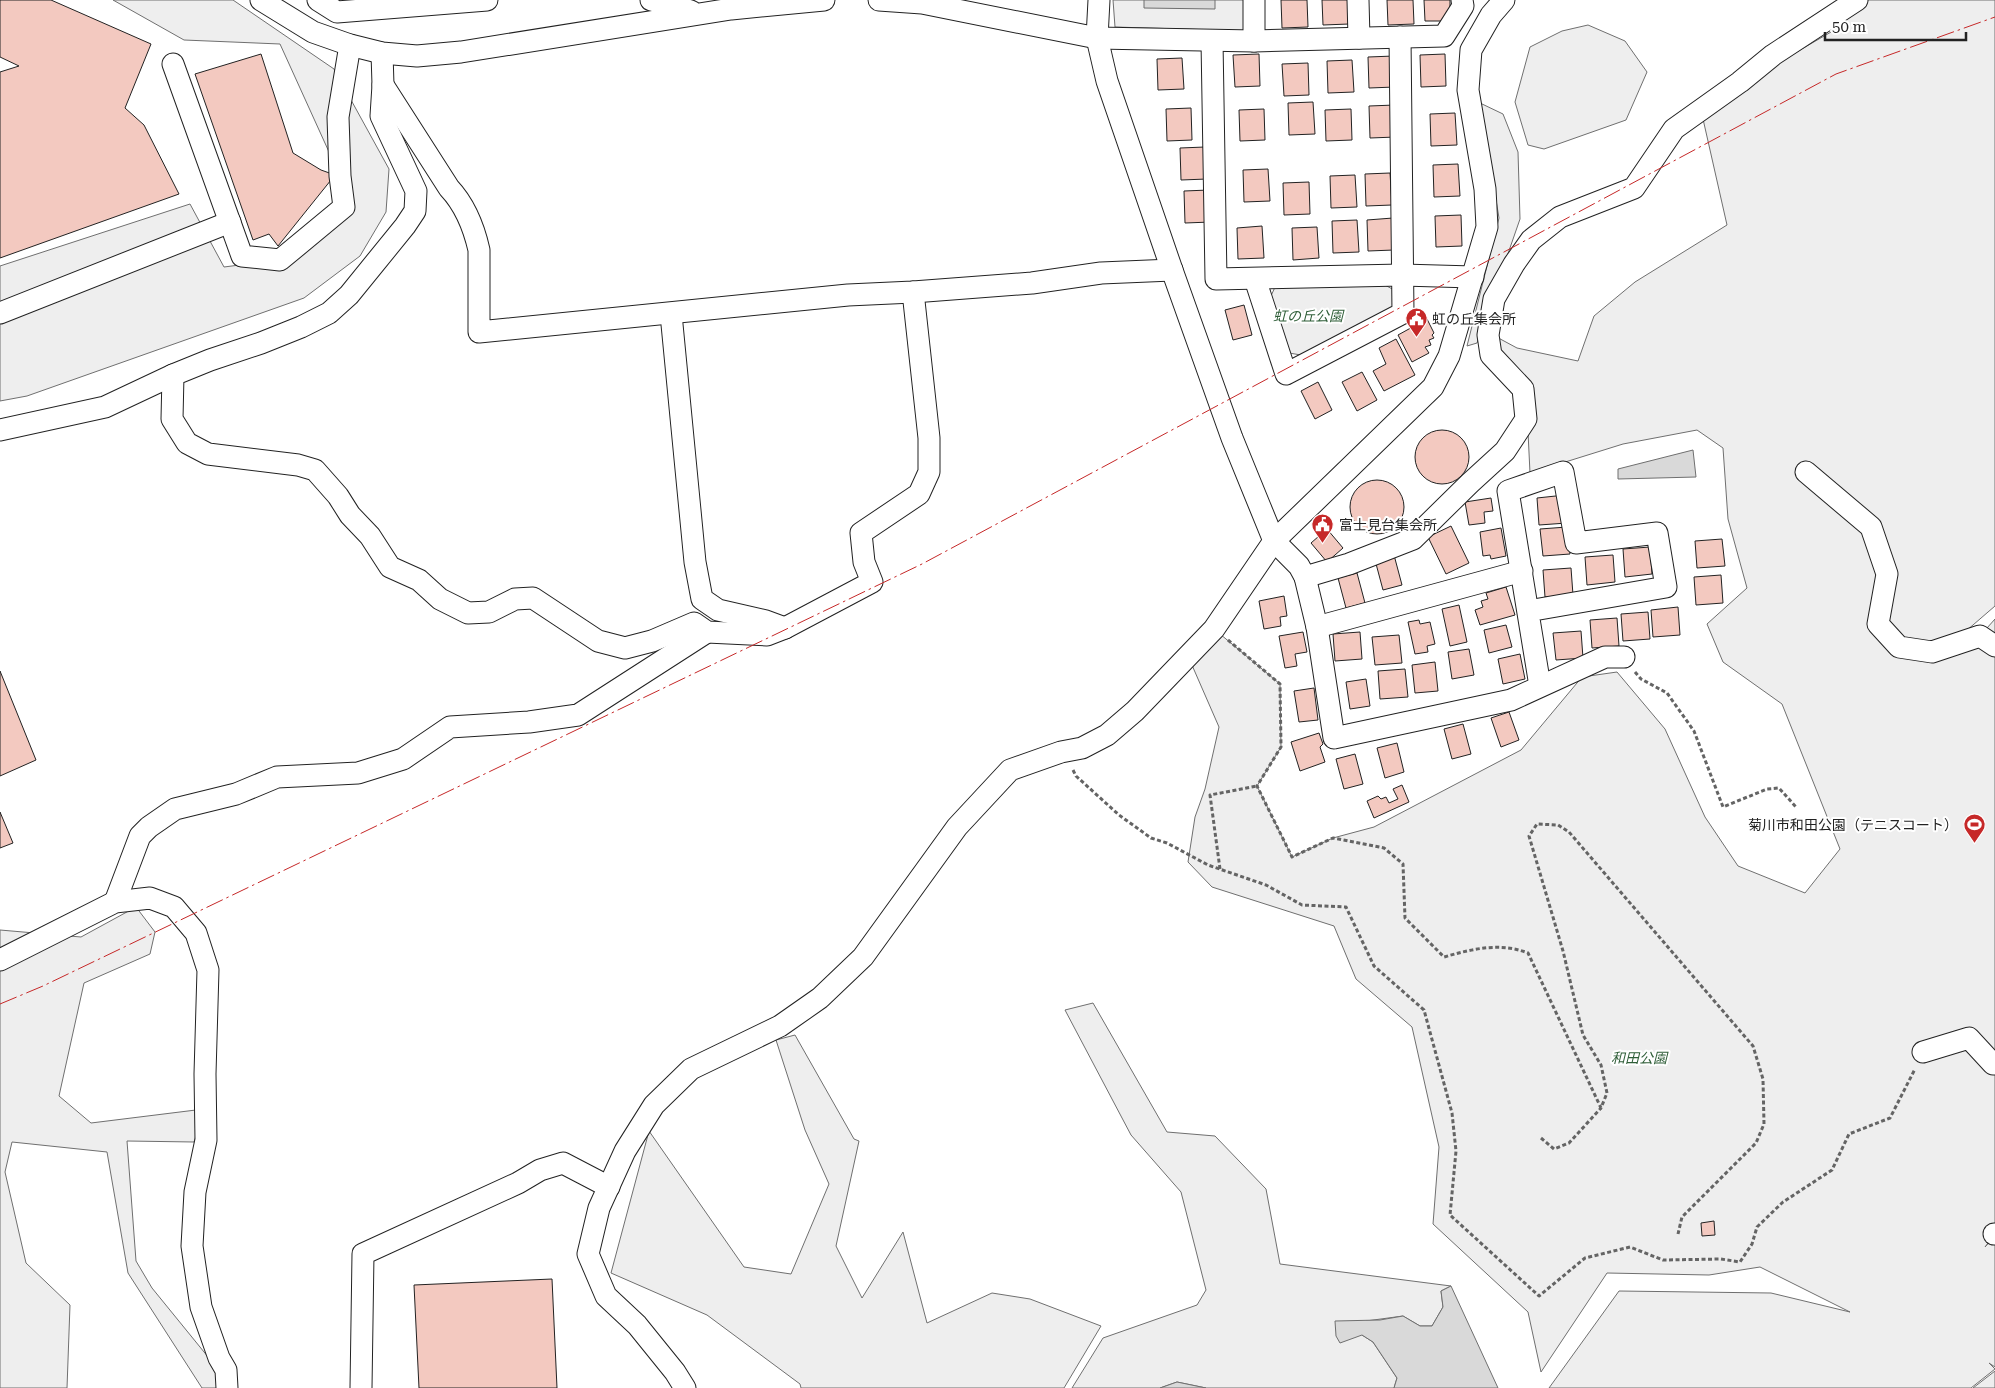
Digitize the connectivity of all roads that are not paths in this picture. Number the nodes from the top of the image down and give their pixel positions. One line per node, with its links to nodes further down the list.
1 (261, 0): 19 (street)
2 (318, 0): 3 (street)
3 (487, 0)
4 (651, 0): 13 (street)
5 (824, 0): 13 (street)
6 (879, 0): 15 (street)
7 (1099, 0): 15 (street)
8 (1254, 0): 18 (street)
9 (1358, 0): 16 (street)
10 (1462, 0): 14 (street)
11 (1504, 0): 26 (street)
12 (1857, 0): 36 (street)
13 (702, 14): 20 (street)
14 (1400, 37): 16 (street); 25 (street)
15 (1098, 38): 17 (street); 24 (street)
16 (1359, 38): 18 (street)
17 (1212, 41): 18 (street); 27 (street)
18 (1254, 41)
19 (350, 45): 20 (street); 23 (street)
20 (382, 53): 22 (street)
21 (173, 64): 23 (street)
22 (383, 85): 30 (street); 31 (street)
23 (230, 222): 29 (street)
24 (1172, 270): 28 (street); 34 (street)
25 (1402, 275): 26 (street); 27 (street); 27 (street)
26 (1473, 277): 34 (street)
27 (1255, 279)
28 (913, 292): 30 (street); 39 (street)
29 (0, 313)
30 (671, 314): 39 (street)
31 (173, 375): 32 (street); 40 (street)
32 (0, 430)
33 (1806, 472): 41 (street)
34 (1274, 541): 36 (street); 48 (street)
35 (1522, 571): 37 (street); 37 (street); 38 (street)
36 (1305, 577): 38 (street)
37 (1528, 611): 43 (street)
38 (1317, 627): 43 (street)
39 (785, 628): 40 (street)
40 (707, 632): 44 (street)
41 (1995, 646)
42 (1624, 657): 43 (street)
43 (1540, 686)
44 (115, 902): 45 (street); 49 (street)
45 (0, 960)
46 (1923, 1052): 47 (street)
47 (1995, 1064)
48 (609, 1188): 50 (street); 51 (street)
49 (228, 1388)
50 (361, 1388)
51 (685, 1388)

